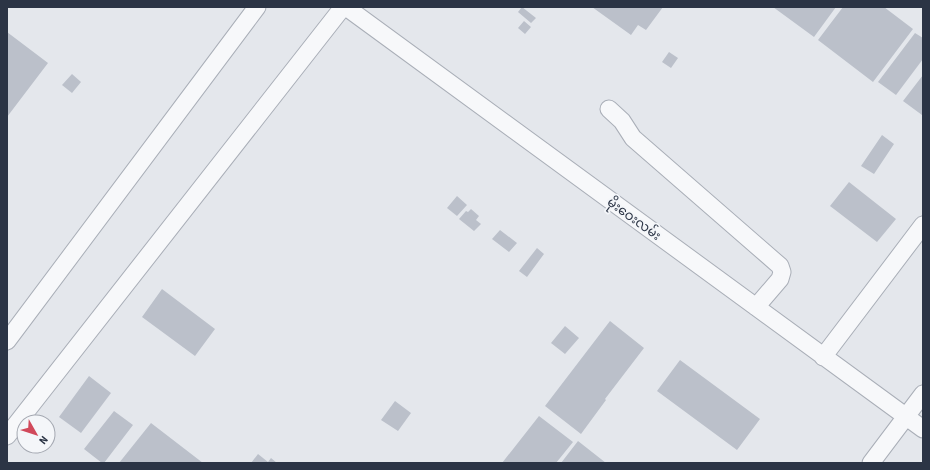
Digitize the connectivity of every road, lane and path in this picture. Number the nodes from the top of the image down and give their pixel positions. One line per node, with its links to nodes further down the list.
1 (257, 7): 7 (street)
2 (343, 7): 12 (street)
3 (346, 7): 6 (street, မိုးဝေးလမ်း)
4 (609, 109): 6 (street)
5 (923, 225): 8 (street)
6 (756, 307): 8 (street, မိုးဝေးလမ်း)
7 (7, 340)
8 (823, 357): 10 (street, မိုးဝေးလမ်း)
9 (923, 394): 10 (street)
10 (906, 416): 11 (street, မိုးဝေးလမ်း); 13 (street)
11 (923, 429)
12 (7, 436)
13 (871, 463)

